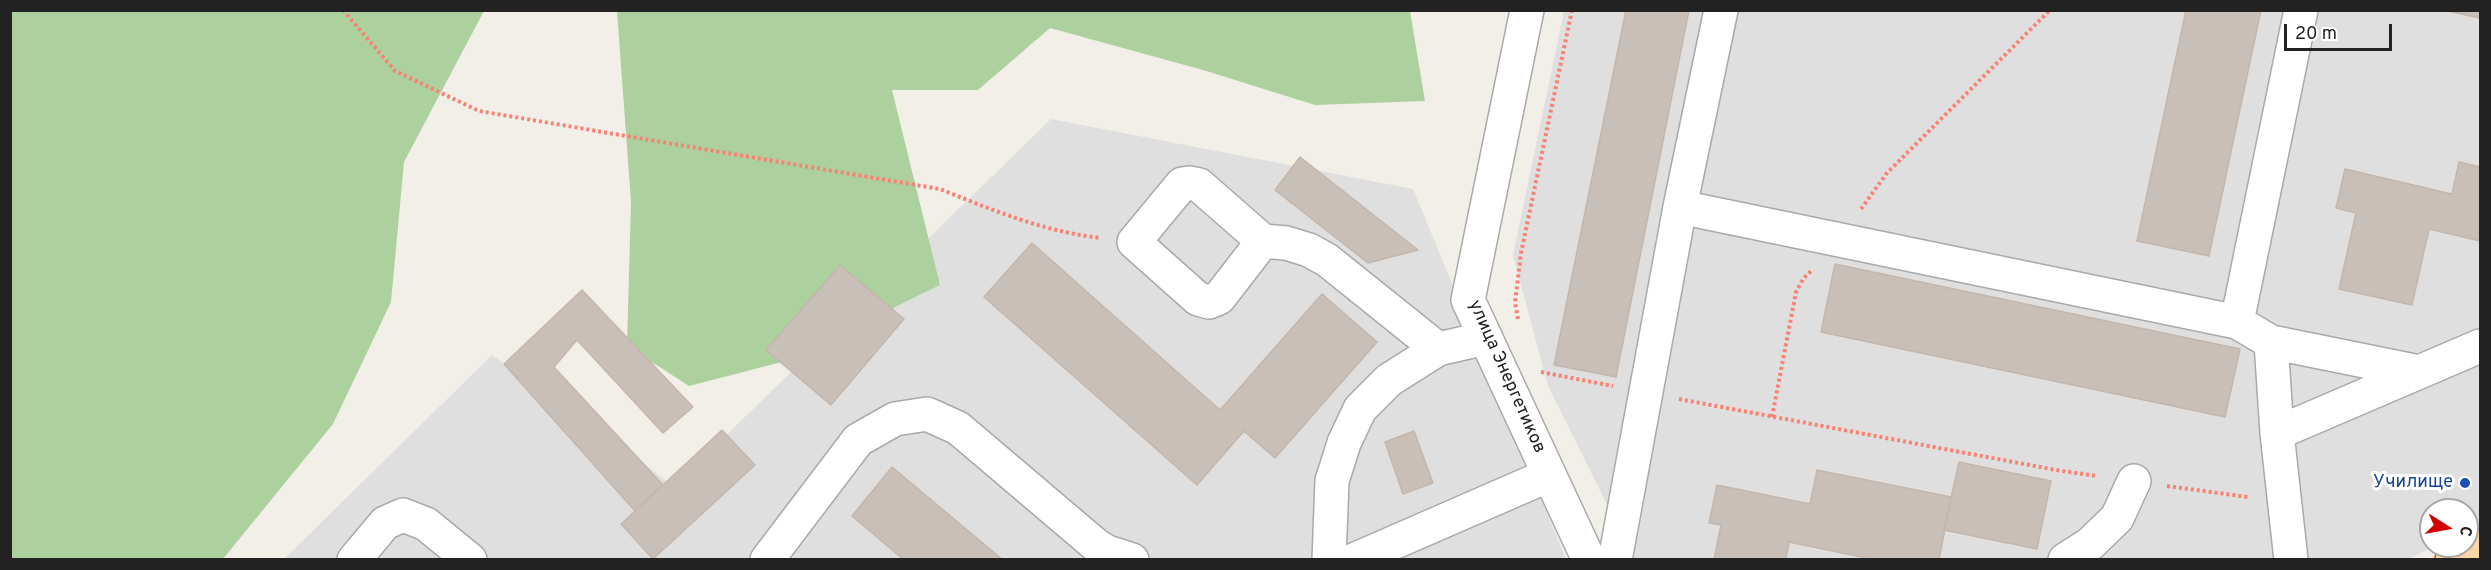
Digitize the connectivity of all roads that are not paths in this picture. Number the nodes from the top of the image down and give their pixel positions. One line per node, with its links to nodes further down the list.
1 (1527, 10): 7 (street, улица Энергетиков)
2 (1721, 10): 4 (street)
3 (2301, 10): 6 (street)
4 (1680, 207): 6 (street); 23 (street)
5 (1263, 241): 5 (street); 10 (street)
6 (2237, 322): 8 (street)
7 (1486, 338): 10 (street); 13 (street, улица Энергетиков)
8 (2271, 342): 11 (street); 12 (street)
9 (2481, 346): 11 (street)
10 (1438, 349): 20 (street)
11 (2419, 372): 12 (street)
12 (2277, 433): 25 (street)
13 (1550, 475): 21 (street); 22 (street, улица Энергетиков)
14 (2134, 481): 24 (street)
15 (2481, 545): 26 (main road)
16 (354, 560): 17 (street)
17 (470, 560)
18 (767, 560): 19 (street)
19 (1132, 560)
20 (1329, 560)
21 (1354, 560)
22 (1589, 560)
23 (1615, 560)
24 (2065, 560)
25 (2291, 560)
26 (2452, 560)

